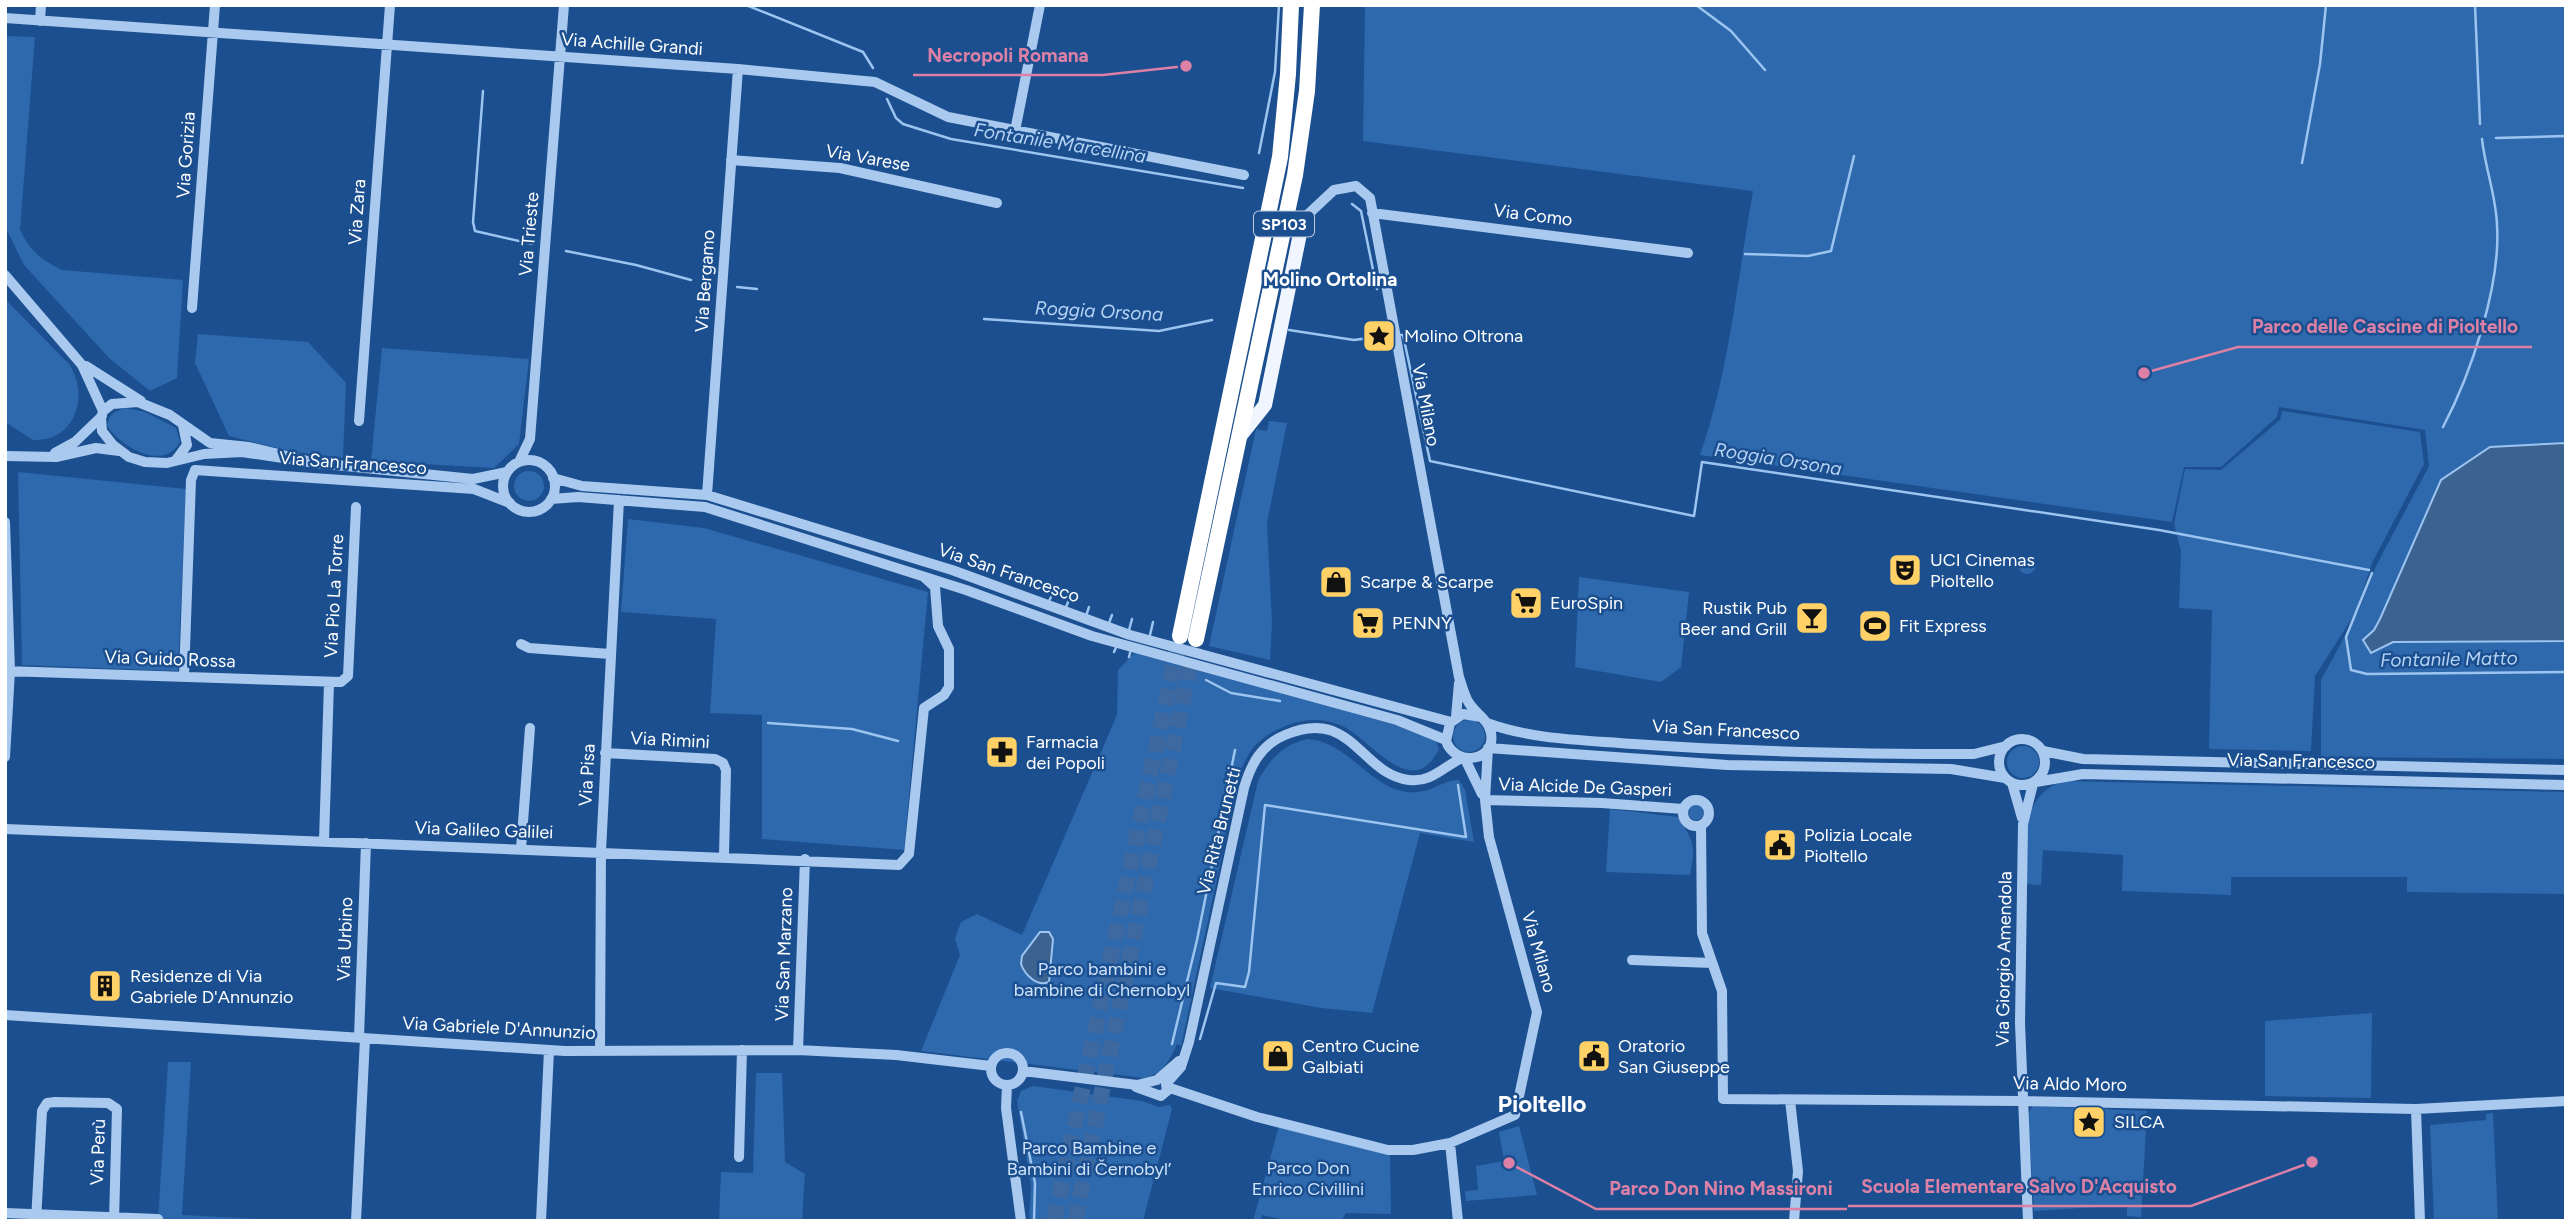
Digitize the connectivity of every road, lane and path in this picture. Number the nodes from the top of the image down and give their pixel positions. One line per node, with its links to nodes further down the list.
1 (41, 5): 10 (street)
2 (215, 5): 11 (street, Via Gorizia)
3 (390, 5): 12 (street, Via Zara)
4 (564, 5): 13 (street, Via Trieste)
5 (1040, 5): 15 (street)
6 (1284, 5): 25 (highway, SP103)
7 (1291, 5): 25 (highway, SP103)
8 (1312, 5): 30 (highway, SP103)
9 (5, 18): 10 (street, Via Achille Grandi)
10 (40, 21): 11 (street, Via Achille Grandi)
11 (213, 33): 12 (street, Via Achille Grandi); 23 (street, Via Gorizia)
12 (387, 45): 13 (street, Via Achille Grandi); 28 (street, Via Zara)
13 (560, 57): 14 (street, Via Achille Grandi); 35 (street, Via Trieste)
14 (738, 69): 15 (street, Via Achille Grandi); 16 (street, Via Bergamo)
15 (1015, 131): 17 (street, Via Achille Grandi)
16 (731, 160): 18 (street, Via Varese); 40 (street, Via Bergamo)
17 (1244, 175)
18 (997, 203)
19 (1372, 213): 20 (street, Via Milano / SP103); 21 (street, Via Como); 53 (street, Via Milano)
20 (1303, 219): 30 (main road)
21 (1688, 253)
22 (5, 275): 24 (street)
23 (192, 308)
24 (79, 360): 26 (street); 27 (street)
25 (1233, 387): 30 (highway, SP103)
26 (149, 405): 27 (street); 29 (street)
27 (102, 413): 31 (street); 33 (street)
28 (359, 421)
29 (181, 423): 34 (street); 36 (street, Via San Francesco)
30 (1238, 439)
31 (119, 451): 33 (street); 34 (street)
32 (5, 456): 33 (street)
33 (42, 457)
34 (174, 462): 36 (street, Via San Francesco)
35 (519, 462): 37 (street); 38 (street)
36 (316, 463): 39 (street, Via San Francesco)
37 (507, 472): 39 (street, Via San Francesco); 41 (street)
38 (553, 478): 40 (street, Via San Francesco); 42 (street)
39 (472, 479): 41 (street, Via San Francesco)
40 (707, 495): 55 (street, Via San Francesco)
41 (507, 498): 42 (street); 52 (street, Via San Francesco)
42 (551, 499): 43 (street, Via San Francesco)
43 (619, 500): 46 (street, Via San Francesco); 50 (street, Via Pisa)
44 (356, 508): 54 (street, Via Pio La Torre)
45 (5, 522): 51 (street)
46 (924, 577): 47 (street, Via San Francesco); 48 (street)
47 (966, 590): 48 (street); 58 (street, Via San Francesco)
48 (938, 612): 80 (street, Via Galileo Galilei)
49 (521, 644): 50 (street)
50 (610, 654): 62 (street, Via Pisa)
51 (8, 671): 52 (street, Via Guido Rossa); 63 (street)
52 (184, 677): 54 (street, Via Guido Rossa)
53 (1459, 677): 55 (street, Via Milano); 56 (street, Via Milano)
54 (329, 683): 75 (street, Via Pio La Torre)
55 (1453, 719): 56 (street); 58 (street)
56 (1484, 720): 59 (street, Via San Francesco); 60 (street)
57 (530, 728): 77 (street)
58 (1447, 743): 64 (street); 66 (street)
59 (2006, 746): 61 (street); 67 (street)
60 (1488, 748): 64 (street); 67 (street, Via San Francesco); 70 (street, Via Milano)
61 (2043, 751): 65 (street, Via San Francesco); 68 (street)
62 (605, 754): 78 (street, Via Pisa); 79 (street, Via Rimini)
63 (5, 757)
64 (1463, 759): 66 (street); 70 (street, Via Milano)
65 (2566, 770)
66 (1419, 780): 89 (street, Via Rita Brunetti)
67 (2008, 781): 68 (street); 72 (street, Via Giorgio Amendola)
68 (2034, 783): 69 (street, Via San Francesco); 72 (street, Via Giorgio Amendola)
69 (2566, 785)
70 (1485, 800): 71 (street, Via Alcide De Gasperi); 101 (street, Via Milano)
71 (1683, 809): 73 (street, Via Alcide De Gasperi); 73 (street, Via Alcide De Gasperi)
72 (2023, 824): 98 (street, Via Giorgio Amendola)
73 (1701, 825): 82 (street, Via Alcide De Gasperi)
74 (5, 829): 75 (street, Via Galileo Galilei)
75 (324, 841): 76 (street, Via Galileo Galilei)
76 (366, 843): 77 (street, Via Galileo Galilei); 84 (street, Via Urbino)
77 (521, 849): 78 (street, Via Galileo Galilei)
78 (601, 852): 79 (street, Via Galileo Galilei); 88 (street, Via Pisa)
79 (724, 856): 80 (street, Via Galileo Galilei)
80 (805, 859): 87 (street, Via San Marzano)
81 (1632, 960): 82 (street)
82 (1712, 963): 96 (street, Via Alcide De Gasperi)
83 (5, 1016): 84 (street, Via Gabriele D'Annunzio)
84 (362, 1037): 86 (street, Via Gabriele D'Annunzio); 108 (street, Via Urbino)
85 (742, 1049): 87 (street, Via Gabriele D'Annunzio); 88 (street, Via Gabriele D'Annunzio); 103 (street)
86 (549, 1050): 88 (street, Via Gabriele D'Annunzio); 109 (street)
87 (798, 1050): 90 (street, Via Gabriele D'Annunzio)
88 (600, 1051)
89 (1185, 1055): 91 (street, Via Rita Brunetti); 94 (street)
90 (991, 1066): 92 (street, Via Gabriele D'Annunzio); 93 (street)
91 (1181, 1067): 94 (street, Via Rita Brunetti); 95 (street)
92 (1023, 1071): 93 (street); 94 (street, Via Gabriele D'Annunzio)
93 (1007, 1085): 110 (street)
94 (1160, 1087): 95 (street, Via Gabriele D'Annunzio)
95 (1196, 1097): 102 (street, Via Gabriele D'Annunzio)
96 (1723, 1099): 97 (street, Via Aldo Moro)
97 (1790, 1100): 98 (street, Via Aldo Moro); 112 (street)
98 (2021, 1101): 100 (street, Via Aldo Moro); 113 (street, Via Giorgio Amendola)
99 (2566, 1101): 100 (street, Via Aldo Moro)
100 (2416, 1110): 114 (street)
101 (1515, 1115): 102 (street, Via Gabriele D'Annunzio)
102 (1450, 1143): 111 (street)
103 (739, 1157)
104 (5, 1213): 105 (street)
105 (36, 1218): 106 (street); 106 (street, Via Perù)
106 (114, 1219): 107 (street)
107 (159, 1219)
108 (356, 1221)
109 (541, 1221)
110 (1021, 1221)
111 (1458, 1221)
112 (1794, 1221)
113 (2028, 1221)
114 (2420, 1221)

